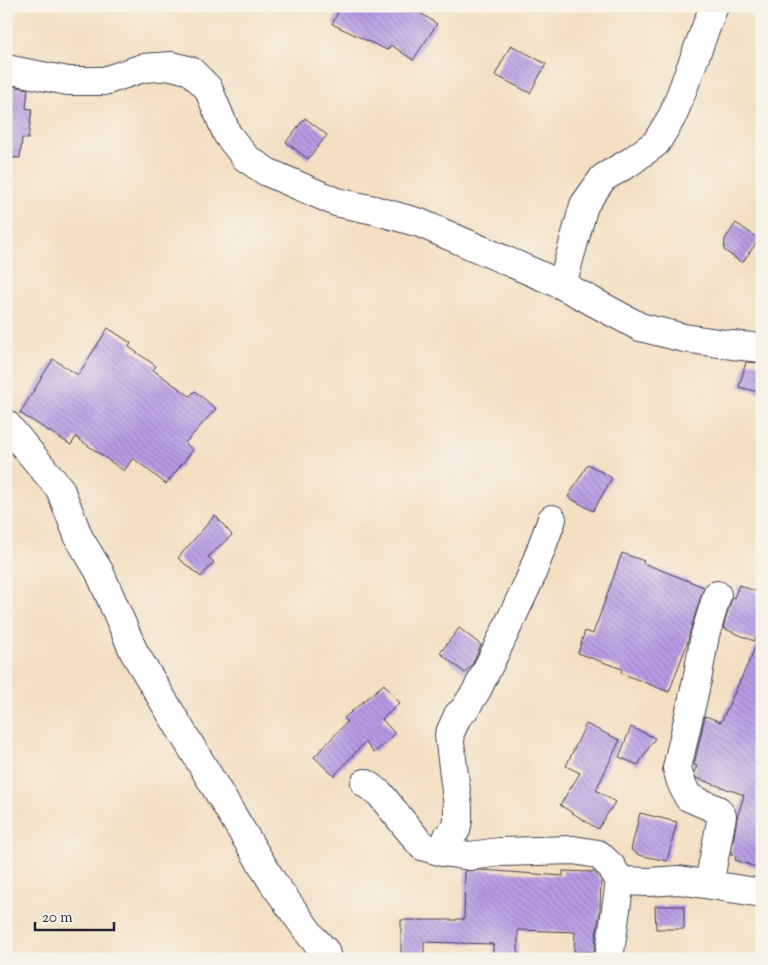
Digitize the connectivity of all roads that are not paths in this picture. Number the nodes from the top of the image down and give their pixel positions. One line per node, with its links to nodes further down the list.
1 (714, 6): 3 (street)
2 (6, 69): 3 (street)
3 (562, 285): 4 (street)
4 (762, 348)
5 (6, 424): 13 (street)
6 (552, 519): 9 (street)
7 (717, 595): 11 (street)
8 (365, 783): 9 (street)
9 (443, 852): 10 (street)
10 (620, 881): 11 (street); 14 (street)
11 (709, 884): 12 (street)
12 (762, 893)
13 (328, 959)
14 (609, 959)

